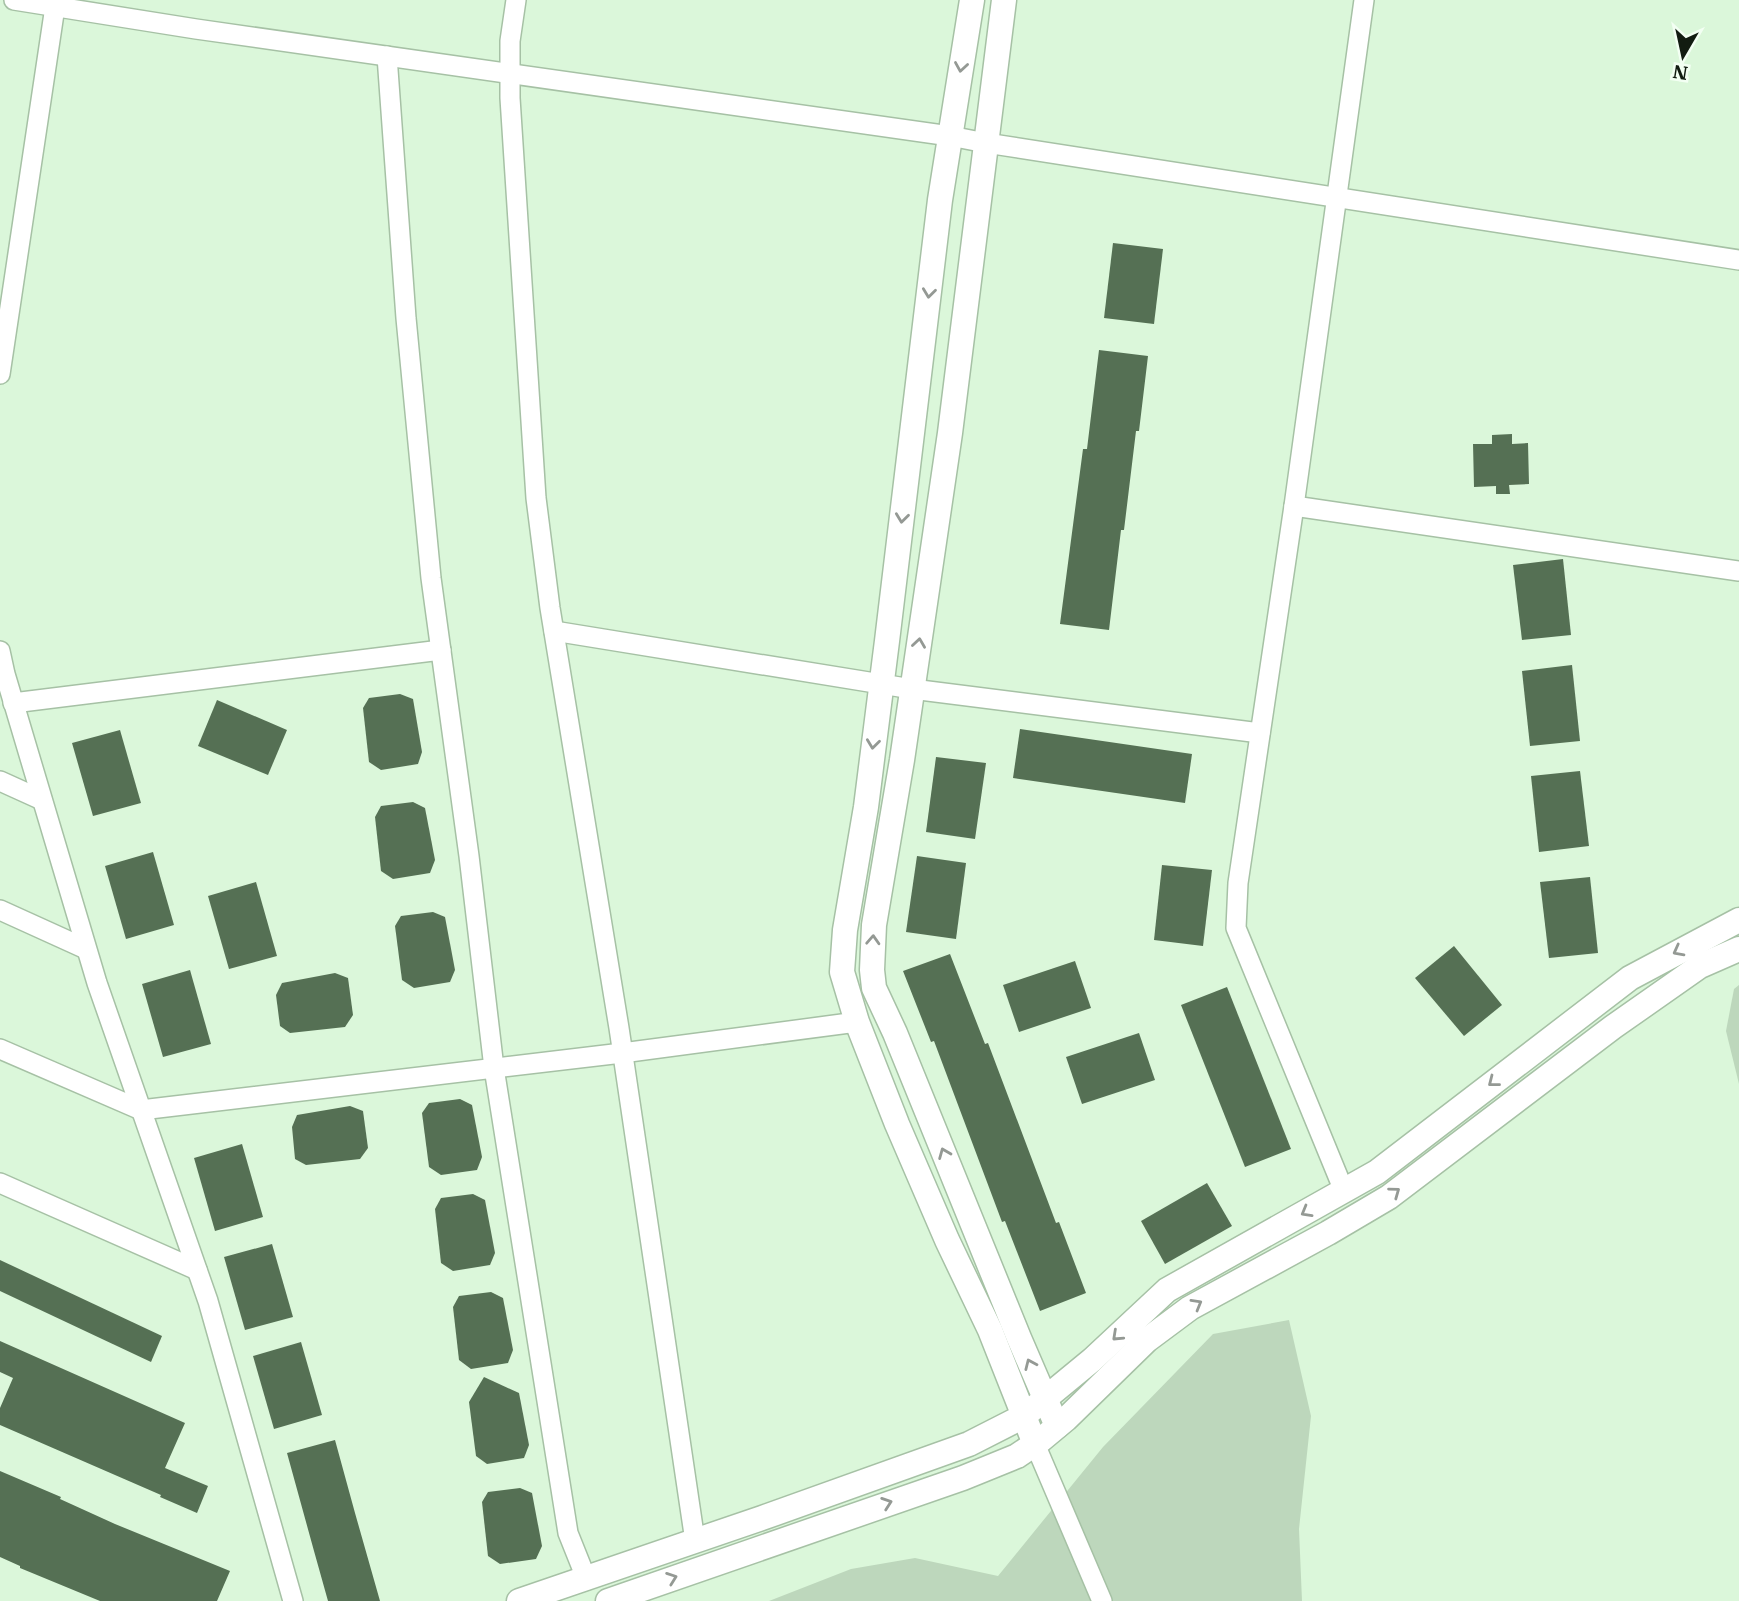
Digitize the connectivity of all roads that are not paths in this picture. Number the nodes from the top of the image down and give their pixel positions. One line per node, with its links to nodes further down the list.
1 (15, 0): 6 (street)
2 (516, 0): 8 (street)
3 (972, 0): 9 (street, one-way to 9)
4 (1004, 0): 10 (street)
5 (1364, 0): 11 (street)
6 (56, 3): 7 (street); 13 (street)
7 (387, 56): 8 (street); 19 (street)
8 (510, 73): 9 (street); 18 (street)
9 (950, 136): 10 (street); 21 (street, one-way to 21)
10 (986, 144): 11 (street); 22 (street, one-way to 10)
11 (1337, 198): 14 (street); 16 (street)
12 (0, 247): 13 (street)
13 (18, 256): 15 (street)
14 (1739, 260)
15 (0, 374)
16 (1294, 506): 17 (street); 24 (street)
17 (1739, 571)
18 (554, 631): 21 (street); 33 (street)
19 (441, 650): 23 (street); 34 (street)
20 (0, 651): 23 (street)
21 (881, 683): 22 (street); 31 (street, one-way to 31)
22 (912, 689): 24 (street); 39 (street, one-way to 22)
23 (13, 703): 26 (street)
24 (1260, 733): 37 (street)
25 (0, 781): 26 (street)
26 (42, 800): 29 (street)
27 (0, 910): 29 (street)
28 (1739, 920): 37 (street, one-way to 37)
29 (86, 949): 35 (street)
30 (1739, 949): 41 (street, one-way to 30)
31 (857, 1022): 33 (street); 40 (street)
32 (0, 1049): 35 (street)
33 (622, 1053): 34 (street); 43 (street)
34 (494, 1068): 35 (street); 44 (street)
35 (141, 1110): 38 (street)
36 (0, 1182): 38 (street)
37 (1344, 1191): 39 (street, one-way to 39)
38 (197, 1270): 45 (street)
39 (1045, 1398): 40 (street); 41 (street)
40 (1024, 1416): 42 (street); 43 (street)
41 (1057, 1426): 42 (street)
42 (1035, 1444): 47 (street, one-way to 42); 48 (street)
43 (695, 1541): 44 (street)
44 (586, 1578): 46 (street)
45 (293, 1601)
46 (519, 1601)
47 (608, 1601)
48 (1102, 1601)

